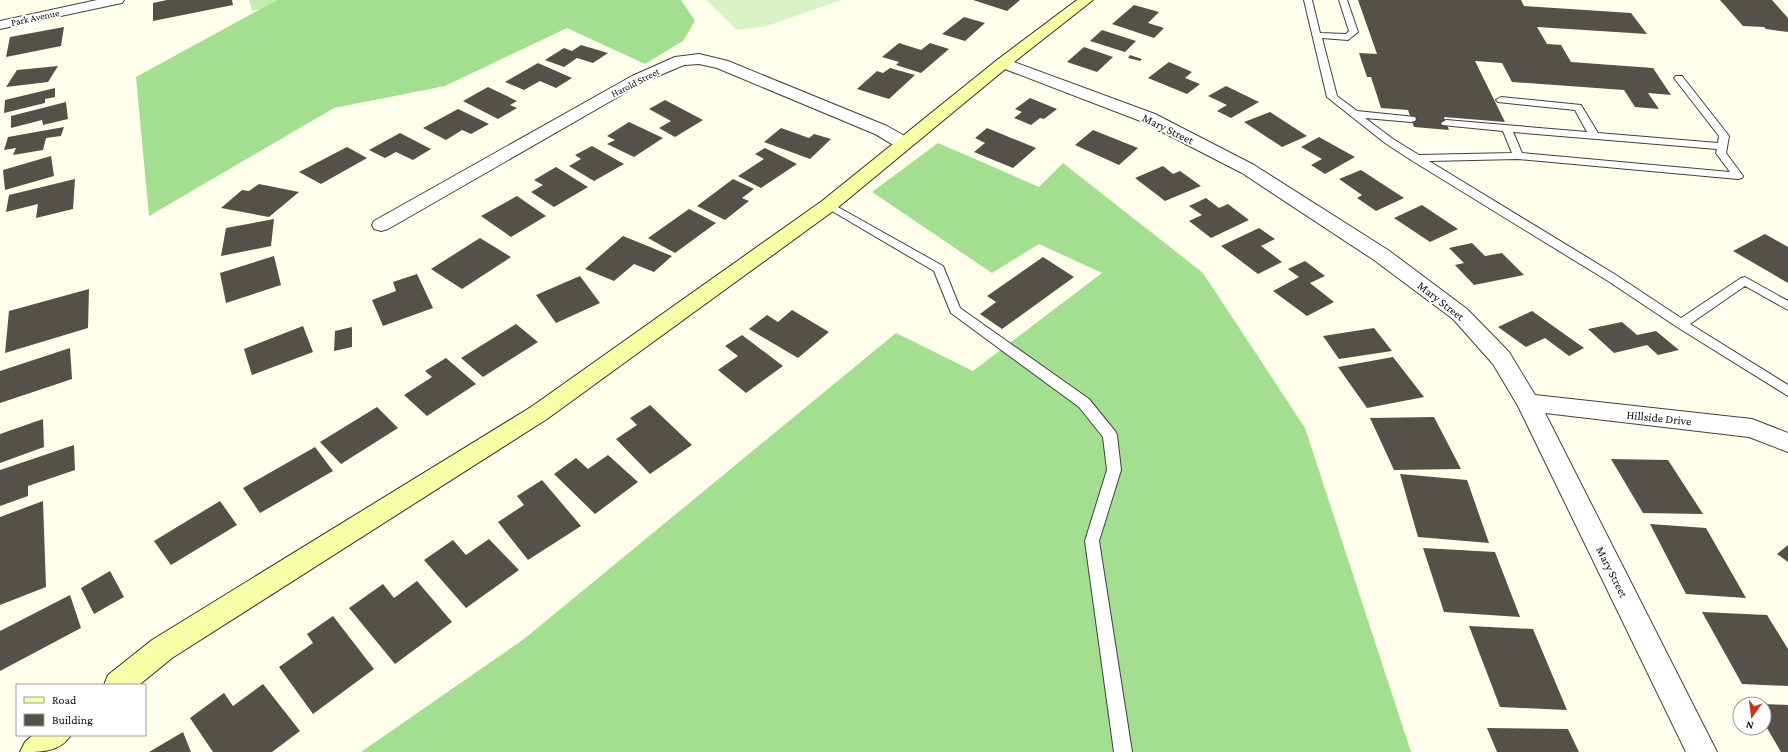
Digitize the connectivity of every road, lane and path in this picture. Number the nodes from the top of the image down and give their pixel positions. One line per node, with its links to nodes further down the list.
1 (117, 0): 5 (street, Park Avenue)
2 (1086, 0): 7 (street)
3 (1308, 0): 6 (lane)
4 (1343, 0): 6 (lane)
5 (0, 25)
6 (1317, 35): 10 (lane)
7 (1003, 62): 15 (street); 24 (street, Mary Street)
8 (1680, 78): 16 (lane)
9 (1501, 100): 14 (lane)
10 (1354, 114): 11 (lane); 18 (lane)
11 (1411, 119)
12 (1446, 123): 13 (lane)
13 (1506, 127): 14 (lane); 17 (lane)
14 (1594, 135): 16 (lane)
15 (904, 143): 19 (street); 20 (street, Harold Street)
16 (1722, 146): 17 (lane)
17 (1518, 156): 18 (lane)
18 (1415, 158): 22 (lane)
19 (829, 205): 26 (street); 29 (lane)
20 (381, 225)
21 (1788, 306): 22 (lane)
22 (1681, 324): 23 (lane)
23 (1788, 391)
24 (1528, 403): 25 (street, Hillside Drive); 30 (street, Mary Street)
25 (1788, 443)
26 (119, 684)
27 (55, 736): 28 (street)
28 (35, 752)
29 (1124, 752)
30 (1702, 752)

